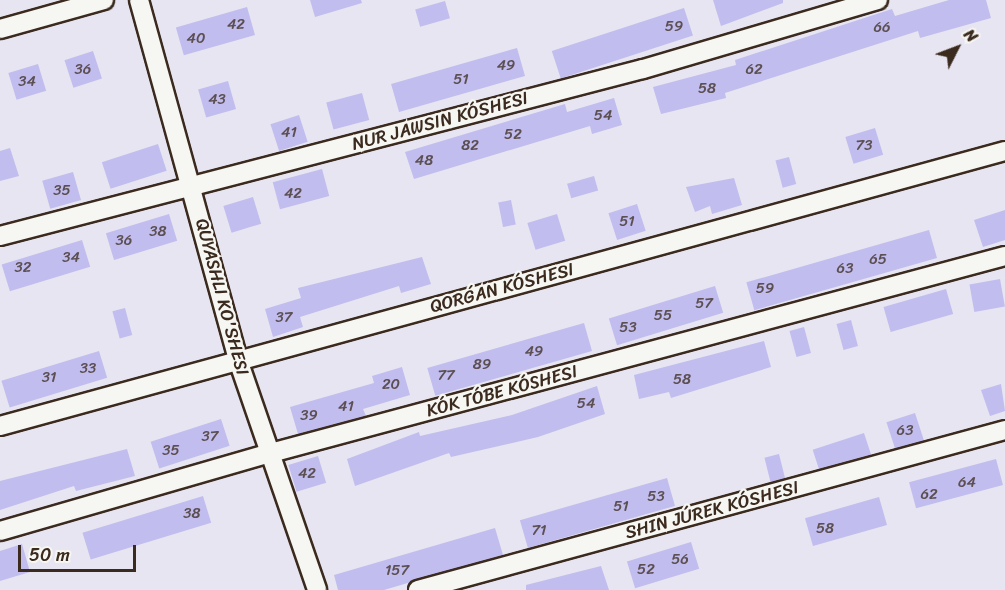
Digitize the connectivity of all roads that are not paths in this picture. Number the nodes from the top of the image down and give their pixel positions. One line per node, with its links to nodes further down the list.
1 (104, 0): 4 (street)
2 (139, 0): 6 (street, QUYASHLI KO'SHESI)
3 (878, 0): 6 (street)
4 (0, 29)
5 (1005, 151): 9 (street, QORǴAN KÓSHESI)
6 (192, 186): 7 (street); 9 (street, QUYASHLI KO'SHESI)
7 (0, 236)
8 (1005, 256): 12 (street, KÓK TÓBE KÓSHESI)
9 (238, 360): 10 (street, QORǴAN KÓSHESI); 12 (street, QUYASHLI KO'SHESI)
10 (0, 426)
11 (1005, 429): 15 (street)
12 (267, 454): 13 (street, KÓK TÓBE KÓSHESI); 14 (street, QUYASHLI KO'SHESI)
13 (0, 531)
14 (317, 590)
15 (418, 590)

